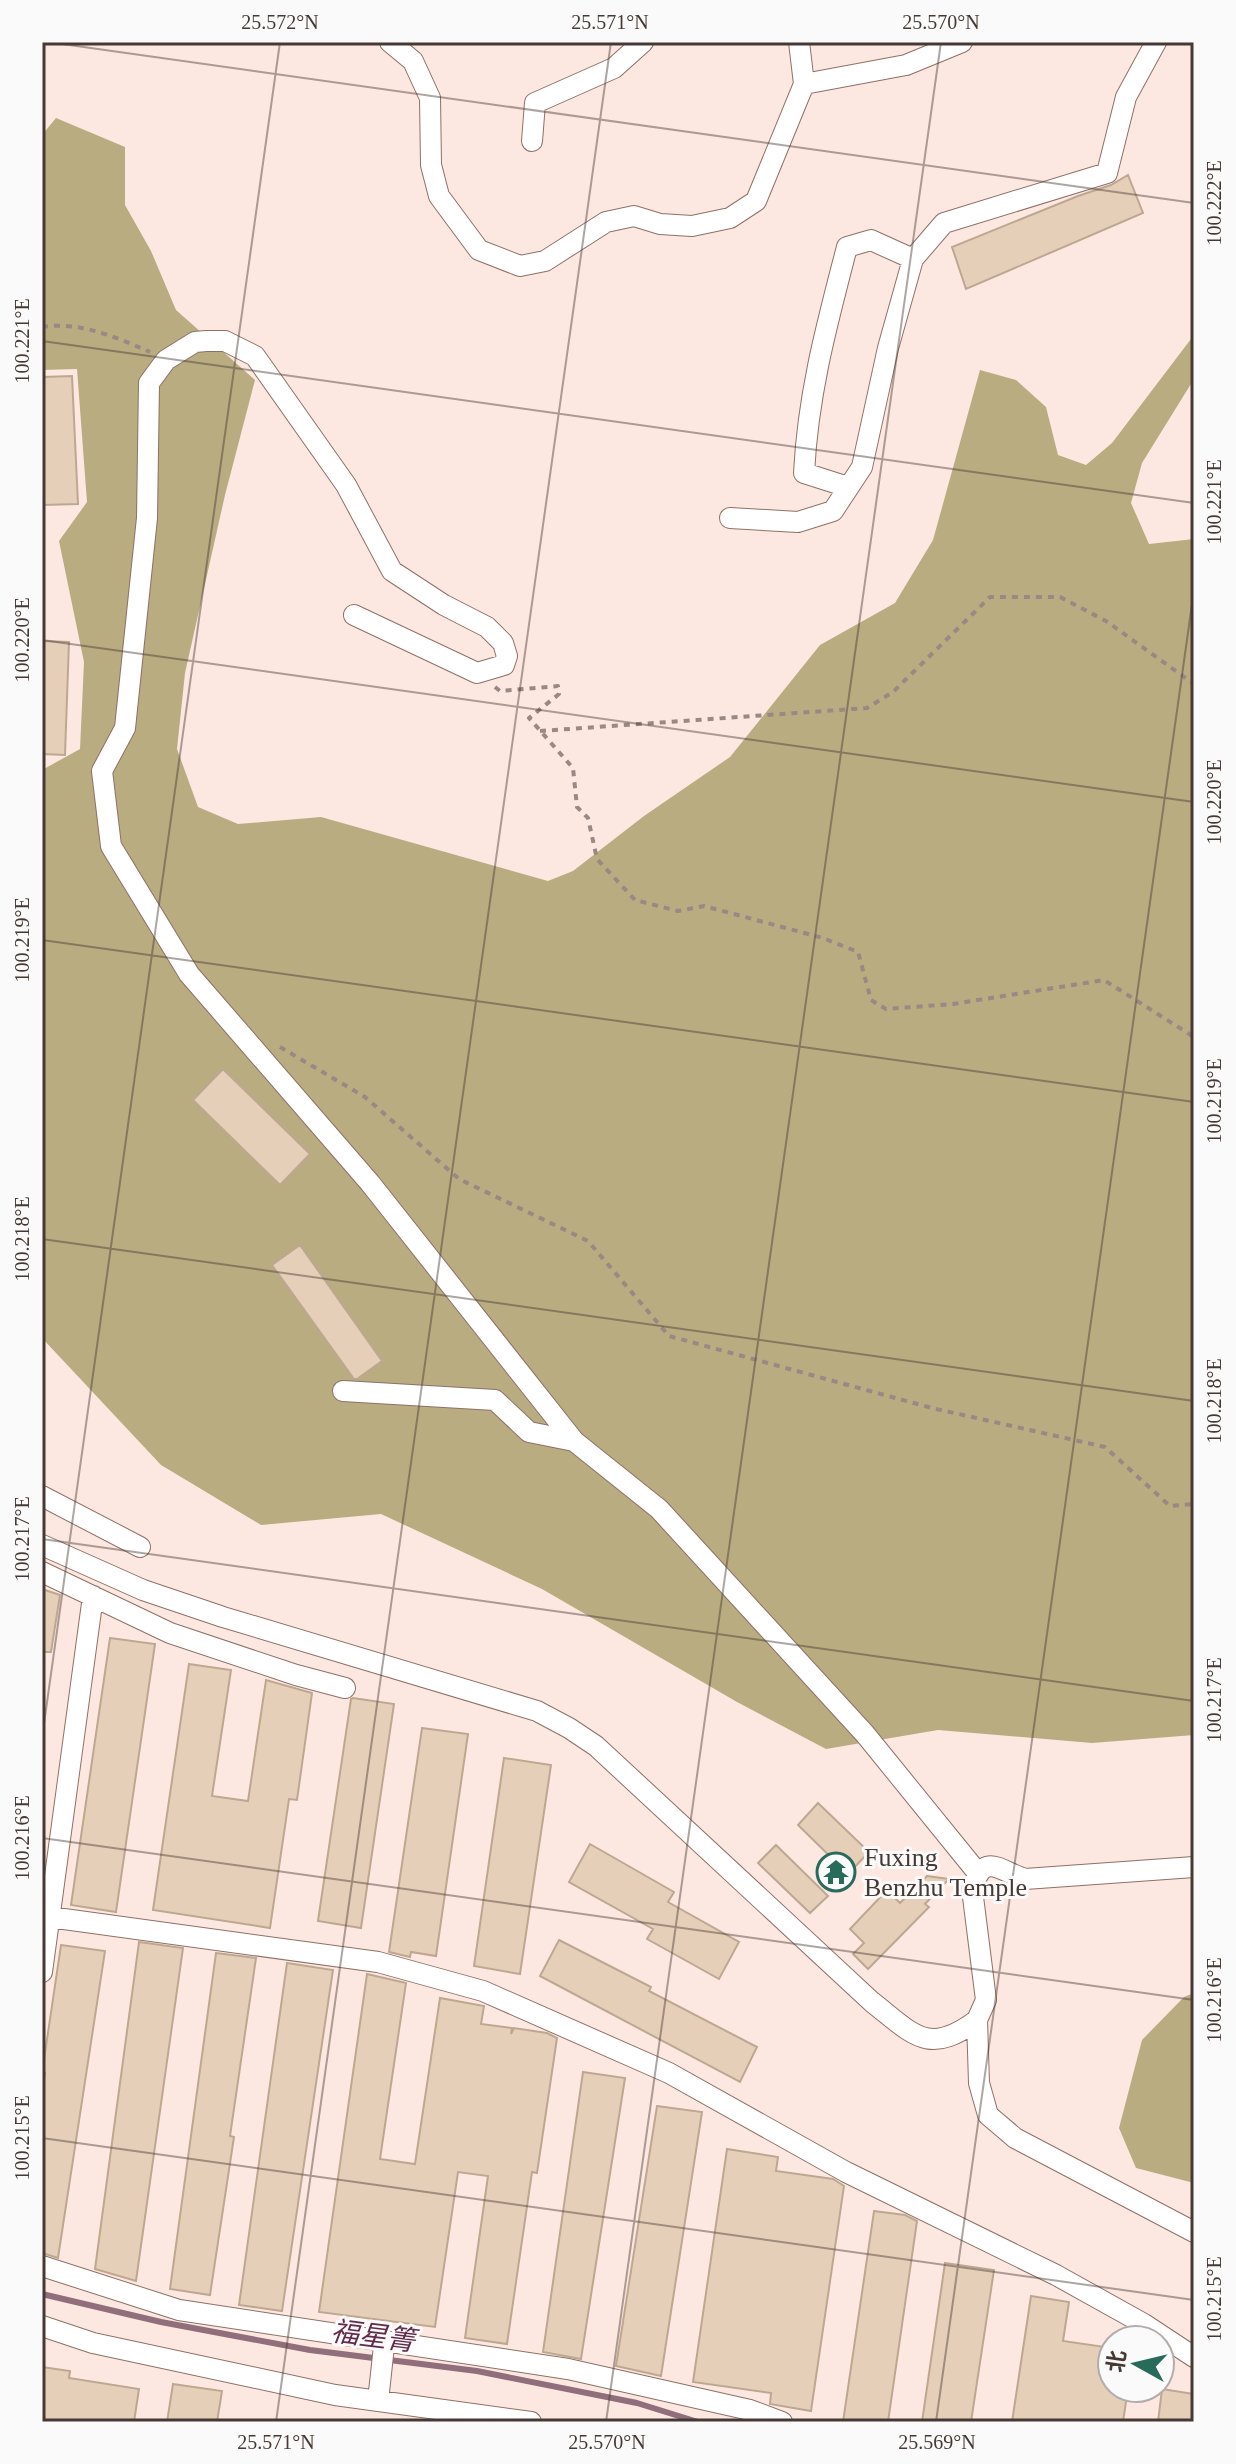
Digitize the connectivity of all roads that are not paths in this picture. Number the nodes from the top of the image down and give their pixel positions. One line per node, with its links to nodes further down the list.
1 (390, 42): 6 (street)
2 (643, 42): 7 (street)
3 (799, 42): 6 (street)
4 (962, 42): 6 (street)
5 (1156, 42): 8 (street)
6 (804, 84)
7 (532, 141)
8 (913, 259): 9 (street); 9 (street)
9 (848, 487): 10 (street)
10 (730, 518)
11 (354, 615): 13 (street)
12 (343, 1391): 13 (street)
13 (574, 1441): 21 (street)
14 (42, 1496): 16 (street)
15 (42, 1545): 24 (street)
16 (140, 1547)
17 (42, 1572): 18 (street)
18 (93, 1596): 19 (street); 22 (street)
19 (345, 1688)
20 (1194, 1867): 21 (street)
21 (977, 1872): 24 (street)
22 (45, 1917): 23 (street); 29 (street)
23 (42, 1972)
24 (977, 2020): 25 (street)
25 (1194, 2232)
26 (42, 2266): 28 (street)
27 (42, 2326): 30 (street)
28 (382, 2343): 30 (street); 31 (street)
29 (1194, 2357)
30 (378, 2401): 32 (street)
31 (752, 2416): 33 (street)
32 (531, 2422)
33 (782, 2422)

